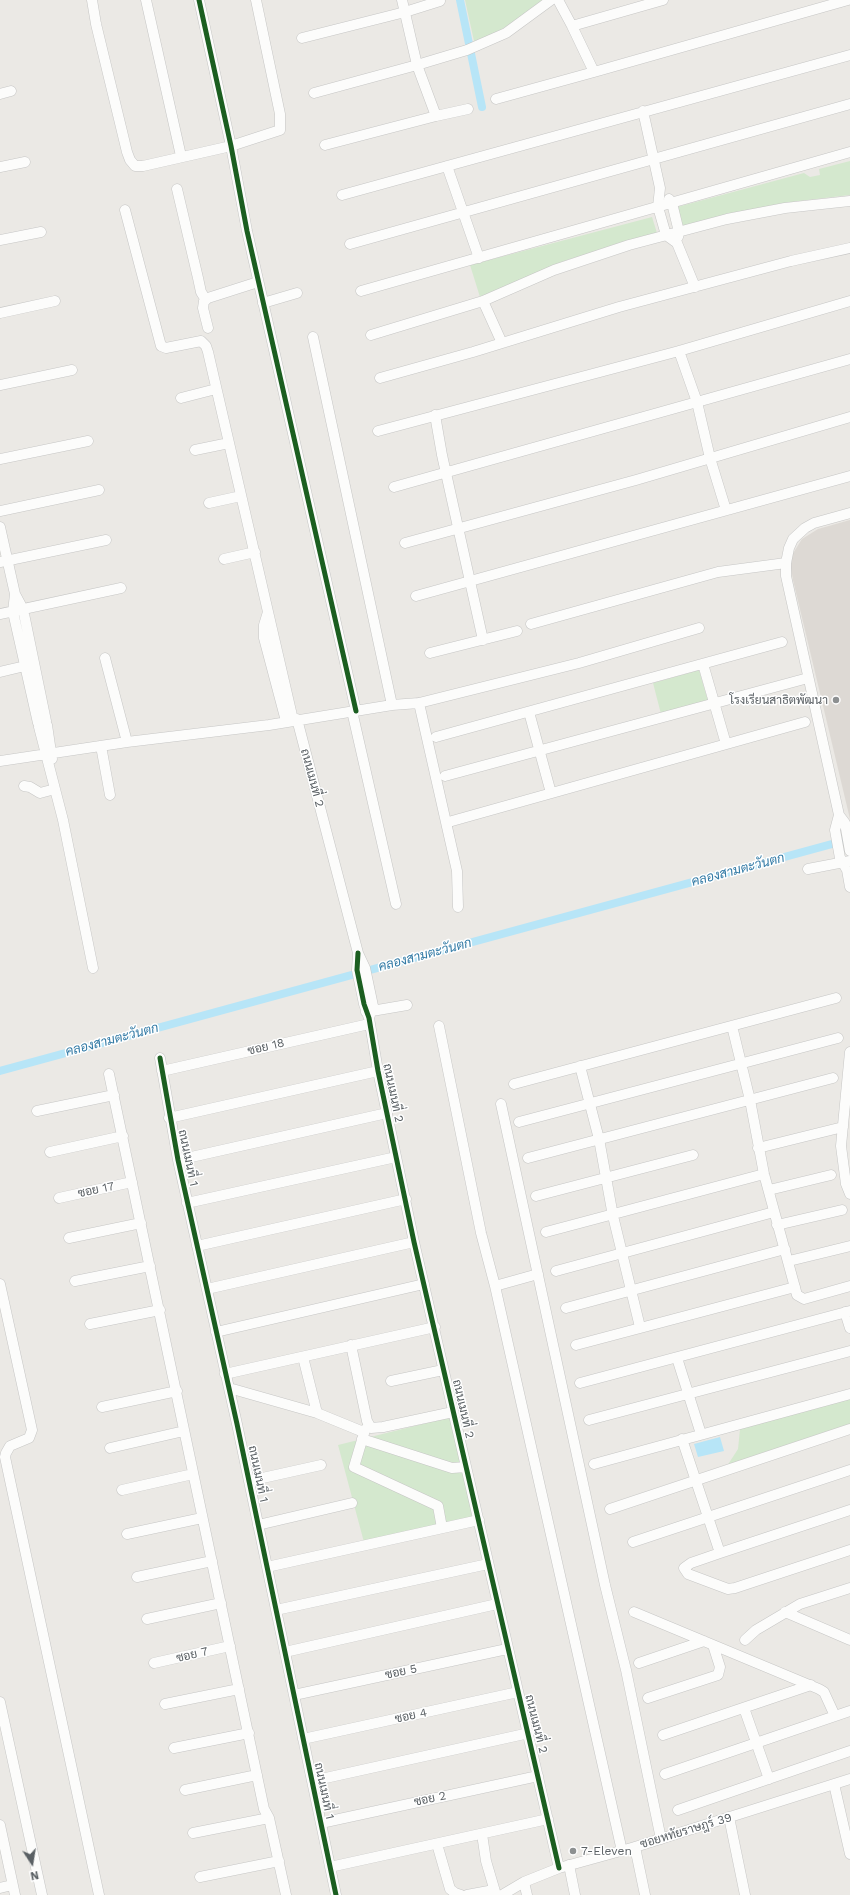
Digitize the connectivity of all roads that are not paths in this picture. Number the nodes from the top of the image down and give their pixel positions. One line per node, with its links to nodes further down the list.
1 (92, 0): 28 (street)
2 (146, 0): 28 (street)
3 (199, 0): 26 (street)
4 (256, 0): 26 (street)
5 (402, 0): 11 (street)
6 (551, 0): 15 (street)
7 (558, 0): 12 (street)
8 (663, 0): 12 (street)
9 (848, 0): 16 (street)
10 (440, 1): 11 (street)
11 (405, 12): 13 (street); 15 (street)
12 (572, 26): 16 (street)
13 (302, 38)
14 (850, 55): 23 (street)
15 (417, 65): 18 (street); 24 (street)
16 (594, 72): 20 (street)
17 (11, 92): 19 (street)
18 (314, 93)
19 (0, 94)
20 (496, 98)
21 (850, 104): 29 (street)
22 (468, 109): 24 (street)
23 (643, 111): 29 (street); 31 (street)
24 (436, 116): 25 (street)
25 (325, 145)
26 (231, 146): 28 (street); 49 (street)
27 (850, 152): 37 (street)
28 (182, 156)
29 (653, 158): 33 (street); 40 (street)
30 (25, 162): 32 (street)
31 (447, 166): 35 (street); 40 (street)
32 (0, 167)
33 (660, 188): 37 (street); 38 (street)
34 (177, 189): 53 (street)
35 (342, 195)
36 (850, 201): 42 (street)
37 (672, 203): 38 (street); 42 (street)
38 (658, 207): 43 (street); 48 (street)
39 (125, 210): 68 (street)
40 (464, 213): 46 (street); 48 (street)
41 (41, 232): 44 (street)
42 (679, 232): 43 (street); 45 (street)
43 (666, 235): 45 (street); 55 (street)
44 (0, 240)
45 (677, 243): 50 (street)
46 (350, 244)
47 (850, 248): 50 (street)
48 (479, 258): 51 (street)
49 (258, 282): 53 (street); 57 (street)
50 (695, 287): 62 (street)
51 (361, 291)
52 (297, 294): 57 (street)
53 (206, 300): 59 (street)
54 (56, 301): 58 (street)
55 (483, 301): 60 (street); 62 (street)
56 (850, 301): 63 (street)
57 (263, 303): 115 (street)
58 (0, 313)
59 (208, 328)
60 (372, 335)
61 (313, 337): 114 (street)
62 (502, 342): 66 (street)
63 (679, 351): 70 (street); 71 (street)
64 (850, 359): 70 (street)
65 (72, 370): 67 (street)
66 (380, 378)
67 (0, 385)
68 (216, 389): 69 (street); 75 (street)
69 (181, 398)
70 (696, 402): 77 (street); 79 (street)
71 (435, 415): 73 (street); 79 (street)
72 (850, 417): 77 (street)
73 (378, 431)
74 (88, 440): 78 (street)
75 (228, 443): 76 (street); 83 (street)
76 (195, 450)
77 (710, 458): 85 (street); 89 (street)
78 (0, 459)
79 (445, 472): 81 (street); 89 (street)
80 (850, 476): 85 (street)
81 (394, 487)
82 (99, 490): 86 (street)
83 (241, 496): 84 (street); 92 (street)
84 (209, 504)
85 (726, 510): 96 (street)
86 (0, 511)
87 (850, 513): 95 (street)
88 (0, 527): 94 (street)
89 (459, 528): 91 (street); 96 (street)
90 (106, 540): 94 (street)
91 (405, 543)
92 (255, 552): 93 (street); 117 (street, ถนนเมนที่ 2)
93 (224, 559)
94 (4, 561): 99 (street)
95 (786, 564): 101 (street); 111 (street)
96 (470, 582): 98 (street); 104 (street)
97 (121, 588): 99 (street)
98 (416, 596)
99 (18, 611): 100 (street); 109 (street); 119 (street)
100 (0, 614)
101 (531, 624)
102 (698, 628): 112 (street)
103 (517, 631): 104 (street)
104 (483, 640): 106 (street)
105 (782, 642): 108 (street)
106 (430, 653)
107 (105, 658): 121 (street)
108 (703, 664): 113 (street); 116 (street)
109 (25, 666): 110 (street); 119 (street)
110 (0, 672)
111 (808, 678): 113 (street); 132 (street)
112 (419, 702): 114 (street); 139 (street)
113 (714, 704): 122 (street); 124 (street)
114 (392, 705): 115 (street)
115 (354, 711): 117 (street); 138 (street)
116 (529, 712): 120 (street); 124 (street)
117 (292, 720): 121 (street); 143 (street, ถนนเมนที่ 2)
118 (805, 722): 122 (street)
119 (43, 724): 125 (street)
120 (436, 737)
121 (128, 742): 123 (street)
122 (726, 744): 130 (street)
123 (101, 746): 125 (street); 131 (street)
124 (540, 752): 127 (street); 130 (street)
125 (49, 754): 126 (street); 129 (street)
126 (0, 761)
127 (445, 776)
128 (24, 786): 129 (street)
129 (55, 789): 140 (street)
130 (551, 793): 133 (street)
131 (110, 795)
132 (839, 815): 134 (street); 135 (street)
133 (452, 821)
134 (850, 851)
135 (846, 863): 136 (street); 137 (street)
136 (808, 869)
137 (850, 887)
138 (396, 904)
139 (458, 907)
140 (93, 968)
141 (836, 998): 145 (street)
142 (408, 1005): 143 (street, ซอย 18)
143 (369, 1016): 151 (street, ซอย 18); 152 (street, ถนนเมนที่ 2)
144 (439, 1026): 203 (street)
145 (732, 1026): 149 (street); 150 (street)
146 (838, 1038): 149 (street)
147 (850, 1052): 161 (street)
148 (160, 1058): 151 (street, ถนนเมนที่ 1)
149 (741, 1062): 157 (street); 158 (street)
150 (580, 1066): 155 (street); 158 (street)
151 (162, 1071): 163 (street, ถนนเมนที่ 1)
152 (378, 1071): 162 (street, ถนนเมนที่ 2); 163 (street)
153 (109, 1074): 156 (street)
154 (833, 1078): 157 (street)
155 (514, 1084)
156 (114, 1095): 160 (street); 166 (street)
157 (750, 1100): 167 (street); 168 (street)
158 (589, 1103): 164 (street); 167 (street)
159 (501, 1104): 199 (street)
160 (37, 1111)
161 (847, 1112): 165 (street)
162 (387, 1113): 171 (street, ถนนเมนที่ 2); 173 (street)
163 (169, 1118): 173 (street, ถนนเมนที่ 1)
164 (519, 1122)
165 (843, 1127): 168 (street); 179 (street)
166 (123, 1136): 169 (street); 177 (street)
167 (599, 1139): 172 (street); 176 (street)
168 (758, 1148): 174 (street)
169 (50, 1152)
170 (693, 1155): 176 (street)
171 (396, 1156): 182 (street, ถนนเมนที่ 2); 183 (street)
172 (528, 1158)
173 (178, 1160): 183 (street, ถนนเมนที่ 1)
174 (764, 1174): 178 (street); 186 (street)
175 (831, 1175): 178 (street)
176 (606, 1178): 180 (street); 186 (street)
177 (132, 1182): 181 (street, ซอย 17); 187 (street)
178 (769, 1190): 185 (street)
179 (850, 1194)
180 (536, 1196)
181 (59, 1198)
182 (406, 1199): 191 (street, ถนนเมนที่ 2); 192 (street)
183 (187, 1203): 192 (street, ถนนเมนที่ 1)
184 (842, 1210): 188 (street)
185 (774, 1212): 188 (street); 195 (street)
186 (613, 1216): 189 (street); 195 (street)
187 (141, 1223): 190 (street); 197 (street)
188 (777, 1225): 194 (street)
189 (546, 1232)
190 (69, 1238)
191 (414, 1242): 202 (street, ถนนเมนที่ 2); 206 (street)
192 (197, 1246): 206 (street, ถนนเมนที่ 1)
193 (850, 1246): 196 (street)
194 (785, 1249): 196 (street); 207 (street)
195 (622, 1253): 198 (street); 207 (street)
196 (789, 1261): 205 (street)
197 (150, 1266): 200 (street); 209 (street)
198 (556, 1271)
199 (538, 1274): 203 (street); 313 (street)
200 (75, 1281)
201 (0, 1284): 326 (street)
202 (424, 1284): 213 (street, ถนนเมนที่ 2); 215 (street)
203 (495, 1286): 316 (street)
204 (850, 1286): 205 (street)
205 (795, 1287): 212 (street)
206 (207, 1290): 215 (street, ถนนเมนที่ 1)
207 (632, 1290): 208 (street); 212 (street)
208 (566, 1308)
209 (160, 1310): 211 (street); 226 (street)
210 (848, 1312): 214 (street); 220 (street)
211 (90, 1324)
212 (640, 1327): 217 (street)
213 (435, 1328): 216 (street); 221 (street, ถนนเมนที่ 2)
214 (850, 1328)
215 (216, 1332): 222 (street, ถนนเมนที่ 1)
216 (351, 1345): 219 (street); 235 (street)
217 (576, 1345)
218 (850, 1351): 227 (street)
219 (303, 1357): 222 (street); 231 (street)
220 (677, 1358): 224 (street); 227 (street)
221 (443, 1370): 223 (street); 230 (street, ถนนเมนที่ 2)
222 (225, 1374): 225 (street, ถนนเมนที่ 1)
223 (391, 1381)
224 (580, 1383)
225 (229, 1388): 231 (street); 244 (street, ถนนเมนที่ 1)
226 (177, 1391): 229 (street); 234 (street)
227 (688, 1394): 232 (street); 236 (street)
228 (850, 1394): 236 (street)
229 (102, 1407)
230 (453, 1412): 235 (street); 241 (street, ถนนเมนที่ 2)
231 (317, 1413): 235 (street)
232 (589, 1420)
233 (850, 1429): 245 (street)
234 (184, 1432): 238 (street); 243 (street)
235 (366, 1432): 241 (street); 254 (street)
236 (701, 1434): 237 (street)
237 (682, 1439): 240 (street); 245 (street)
238 (110, 1448)
239 (321, 1464): 244 (street)
240 (594, 1464)
241 (466, 1467): 252 (street, ถนนเมนที่ 2)
242 (850, 1470): 250 (street)
243 (192, 1474): 246 (street); 251 (street)
244 (248, 1481): 253 (street, ถนนเมนที่ 1)
245 (696, 1481): 248 (street); 250 (street)
246 (122, 1490)
247 (352, 1503): 253 (street)
248 (610, 1509)
249 (850, 1510): 258 (street)
250 (708, 1517): 256 (street); 258 (street)
251 (202, 1518): 255 (street); 259 (street)
252 (479, 1520): 254 (street); 260 (street, ถนนเมนที่ 2)
253 (258, 1525): 261 (street, ถนนเมนที่ 1)
254 (442, 1528): 261 (street)
255 (127, 1534)
256 (633, 1542)
257 (850, 1550): 258 (street)
258 (720, 1553)
259 (212, 1561): 262 (street); 264 (street)
260 (488, 1564): 265 (street, ถนนเมนที่ 2); 266 (street)
261 (267, 1567): 266 (street, ถนนเมนที่ 1)
262 (137, 1577)
263 (850, 1588): 268 (street)
264 (221, 1603): 269 (street); 275 (street)
265 (497, 1604): 276 (street, ถนนเมนที่ 2); 277 (street)
266 (276, 1610): 277 (street, ถนนเมนที่ 1)
267 (634, 1612): 274 (street)
268 (785, 1612): 271 (street); 272 (street)
269 (147, 1619)
270 (850, 1630): 271 (street)
271 (838, 1634): 273 (street)
272 (745, 1640)
273 (850, 1640)
274 (709, 1643): 279 (street); 280 (street); 284 (street)
275 (230, 1646): 278 (street, ซอย 7); 281 (street)
276 (507, 1649): 282 (street, ถนนเมนที่ 2); 283 (street, ซอย 5)
277 (285, 1652): 283 (street, ถนนเมนที่ 1)
278 (154, 1663)
279 (639, 1663)
280 (811, 1685): 287 (street); 289 (street)
281 (239, 1689): 286 (street); 290 (street)
282 (518, 1692): 291 (street, ถนนเมนที่ 2); 293 (street, ซอย 4)
283 (294, 1695): 293 (street, ถนนเมนที่ 1)
284 (648, 1698)
285 (0, 1702): 325 (street)
286 (165, 1704)
287 (744, 1708): 292 (street); 294 (street)
288 (850, 1711): 289 (street)
289 (835, 1716): 294 (street)
290 (249, 1733): 295 (street); 298 (street)
291 (529, 1733): 299 (street, ถนนเมนที่ 2); 302 (street)
292 (663, 1735)
293 (303, 1739): 302 (street, ถนนเมนที่ 1)
294 (756, 1743): 297 (street); 300 (street)
295 (174, 1748)
296 (850, 1752): 300 (street)
297 (665, 1774)
298 (258, 1775): 304 (street); 306 (street)
299 (538, 1776): 308 (street, ถนนเมนที่ 2); 309 (street, ซอย 2)
300 (769, 1779): 305 (street)
301 (850, 1779): 303 (street, ซอยหทัยราษฎร์ 39)
302 (312, 1781): 309 (street, ถนนเมนที่ 1)
303 (834, 1784): 307 (street, ซอยหทัยราษฎร์ 39); 317 (street)
304 (185, 1790)
305 (678, 1810)
306 (265, 1815): 311 (street); 318 (street)
307 (729, 1818): 313 (street, ซอยหทัยราษฎร์ 39); 335 (street)
308 (548, 1819): 312 (street); 319 (street, ถนนเมนที่ 2)
309 (321, 1823): 320 (street, ถนนเมนที่ 1)
310 (0, 1825): 324 (street)
311 (193, 1833)
312 (482, 1834): 314 (street); 323 (street)
313 (661, 1839): 315 (street, ซอยหทัยราษฎร์ 39)
314 (436, 1844): 320 (street); 330 (street)
315 (635, 1847): 316 (street, ซอยหทัยราษฎร์ 39); 334 (street)
316 (622, 1851): 319 (street, ซอยหทัยราษฎร์ 39)
317 (850, 1854)
318 (276, 1862): 321 (street); 327 (street); 328 (street)
319 (564, 1866): 322 (street, ซอยหทัยราษฎร์ 39); 333 (street, ถนนเมนที่ 2)
320 (330, 1867): 329 (street, ถนนเมนที่ 1)
321 (200, 1877)
322 (518, 1888): 323 (street, ซอยหทัยราษฎร์ 39); 332 (street)
323 (497, 1893): 331 (street)
324 (15, 1895)
325 (42, 1895)
326 (99, 1895)
327 (279, 1895)
328 (286, 1895)
329 (336, 1895)
330 (462, 1895)
331 (467, 1895)
332 (527, 1895)
333 (575, 1895)
334 (645, 1895)
335 (745, 1895)

